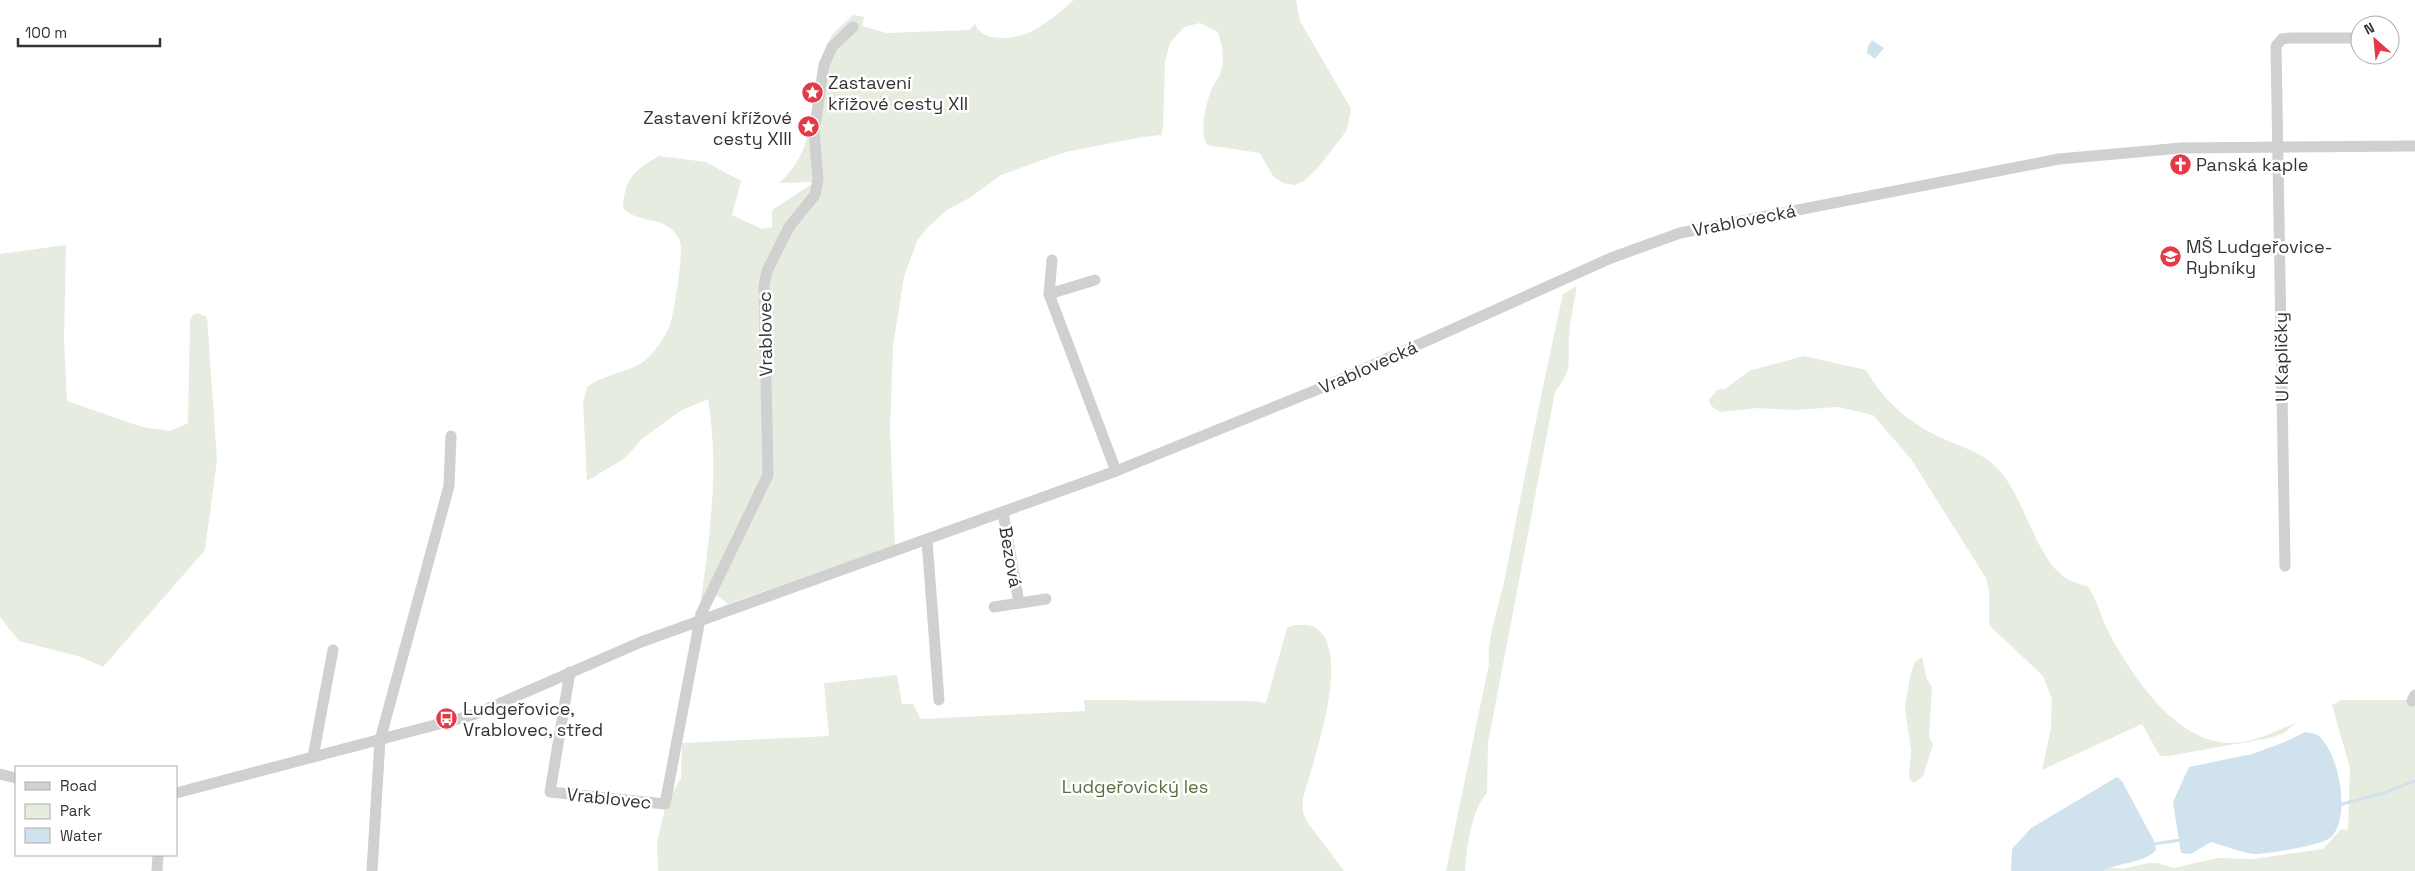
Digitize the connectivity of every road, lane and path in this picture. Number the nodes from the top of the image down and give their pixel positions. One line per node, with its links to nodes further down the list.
1 (852, 27): 16 (street, Vrablovec)
2 (2350, 38): 4 (street, U Kapličky)
3 (2415, 146): 4 (street, Vrablovecká)
4 (2278, 147): 9 (street, Vrablovecká); 12 (street, U Kapličky)
5 (1052, 260): 7 (street)
6 (1095, 280): 7 (street)
7 (1049, 294): 9 (street)
8 (451, 436): 20 (street)
9 (1116, 471): 10 (street)
10 (1003, 512): 11 (street); 14 (street, Bezová)
11 (927, 540): 16 (street); 19 (street)
12 (2285, 566)
13 (1046, 599): 14 (street, Bezová)
14 (1019, 603): 15 (street, Bezová)
15 (994, 607)
16 (700, 622): 18 (street); 18 (street, Vrablovec)
17 (333, 650): 21 (street)
18 (570, 672): 20 (street)
19 (939, 700)
20 (380, 740): 21 (street); 27 (street)
21 (313, 757): 24 (street)
22 (0, 774): 23 (street)
23 (15, 778)
24 (178, 792)
25 (158, 856): 26 (street)
26 (157, 871)
27 (372, 871)

